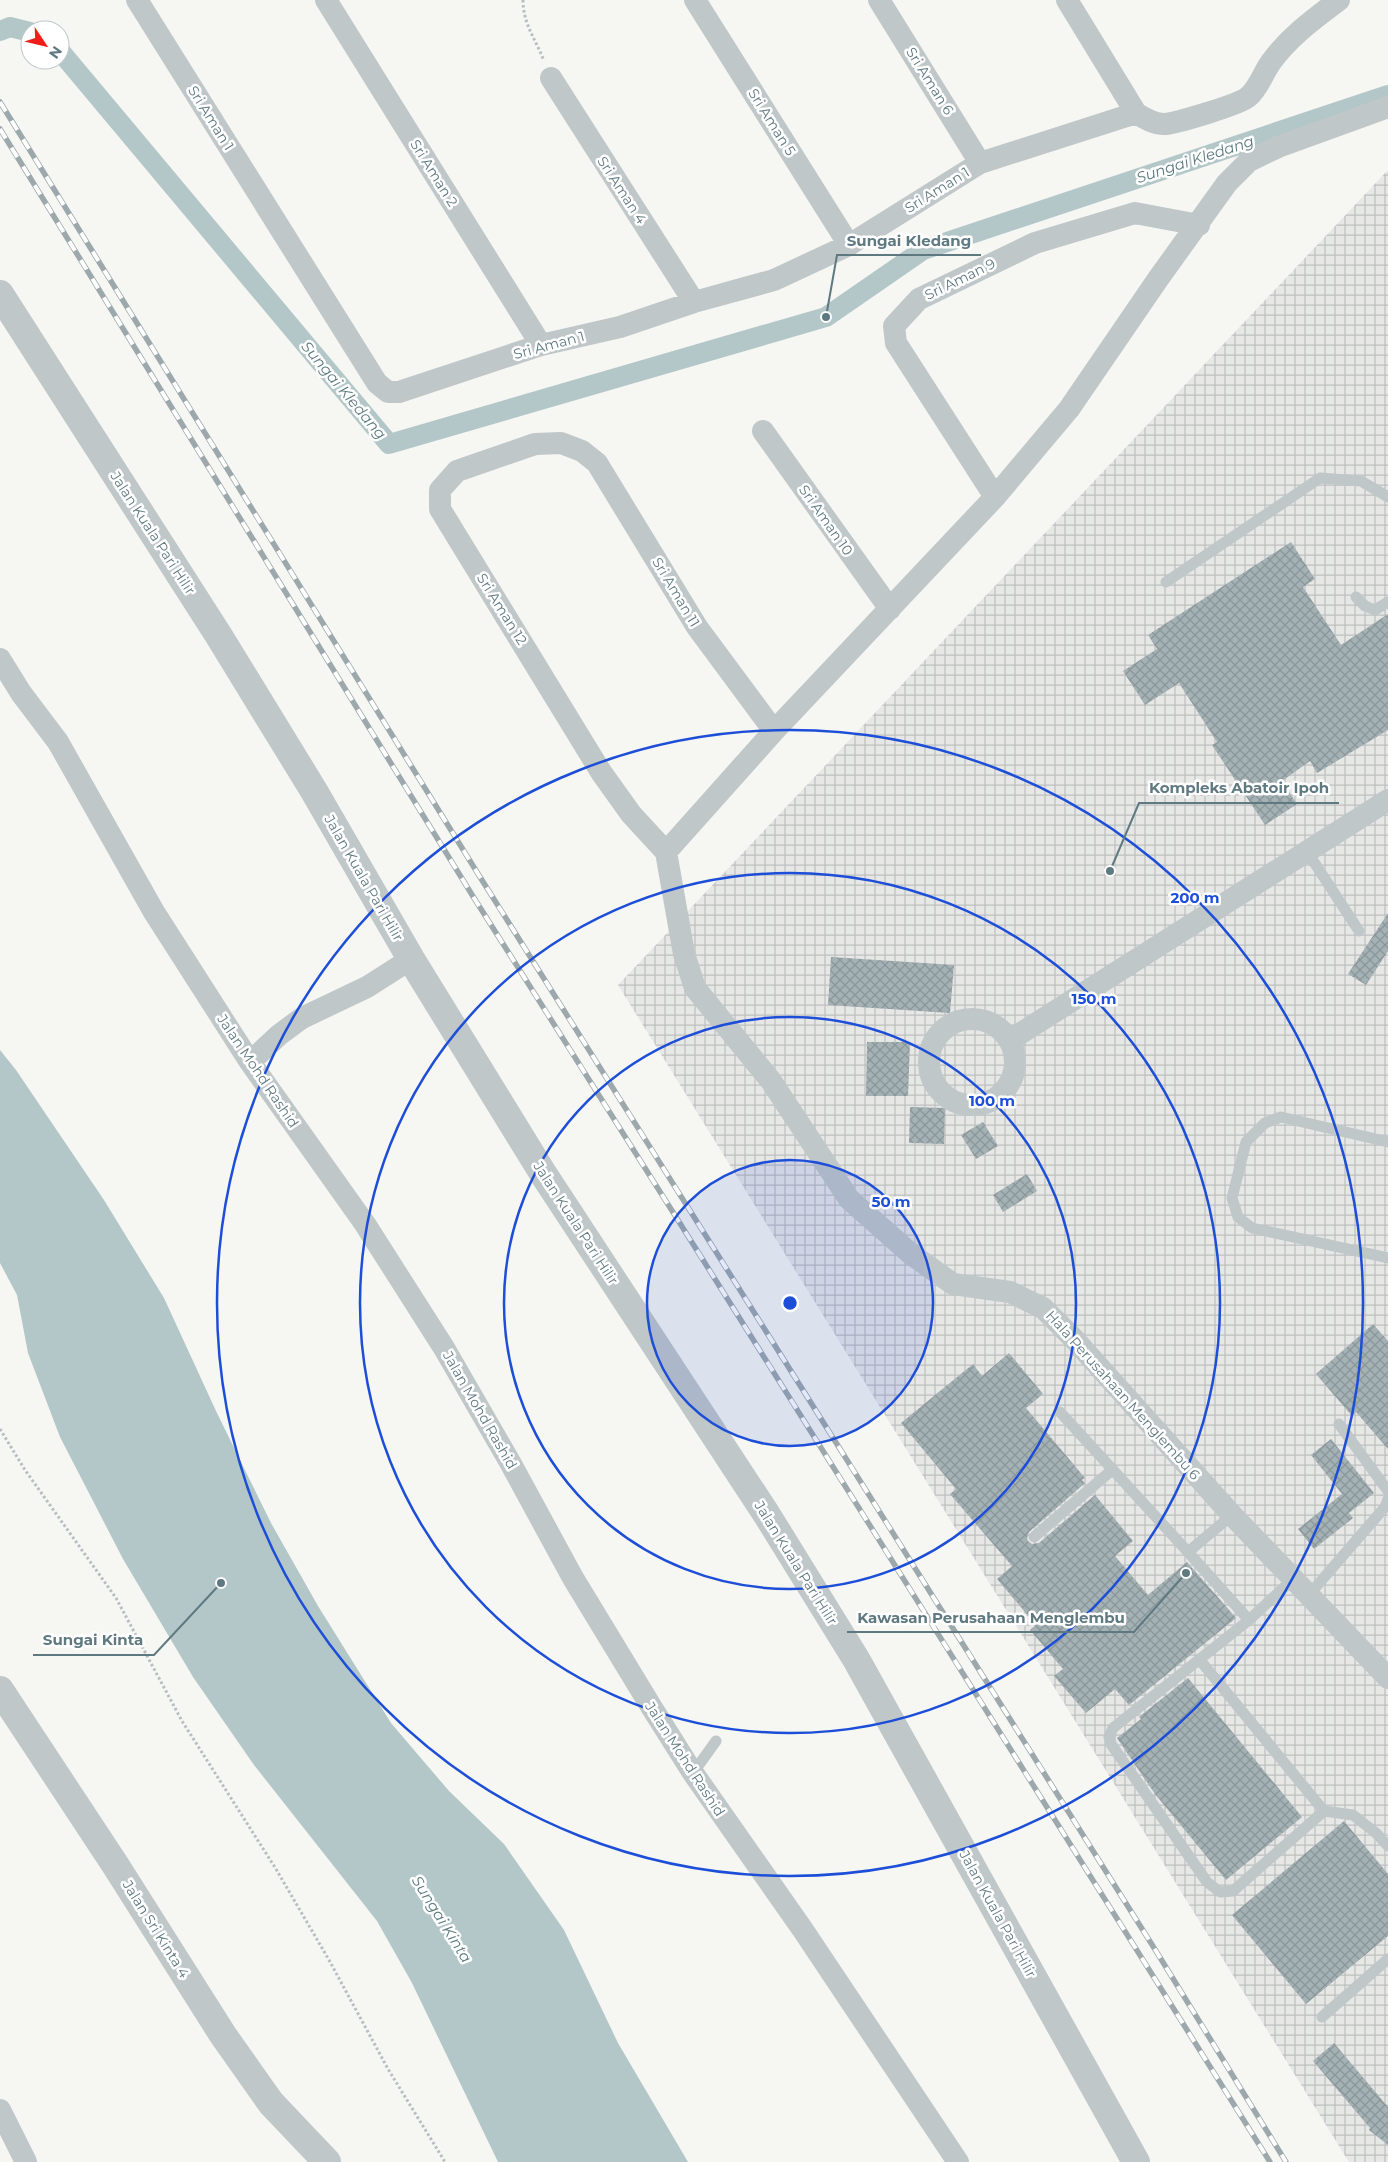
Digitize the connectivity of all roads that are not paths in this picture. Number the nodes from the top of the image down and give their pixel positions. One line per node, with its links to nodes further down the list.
1 (137, 0): 15 (street, Sri Aman 1)
2 (326, 0): 15 (street, Sri Aman 2)
3 (695, 0): 12 (street, Sri Aman 5)
4 (879, 0): 10 (street, Sri Aman 6)
5 (1067, 0): 9 (street)
6 (1340, 0): 9 (street)
7 (551, 78): 14 (street, Sri Aman 4)
8 (1388, 108): 11 (street)
9 (1136, 113): 10 (street, Sri Aman 1)
10 (980, 163): 12 (street, Sri Aman 1)
11 (1199, 224): 18 (street); 18 (street, Sri Aman 9)
12 (849, 245): 14 (street, Sri Aman 1)
13 (0, 294): 30 (street, Jalan Kuala Pari Hilir)
14 (694, 302): 15 (street, Sri Aman 1)
15 (541, 345)
16 (763, 431): 23 (street, Sri Aman 10)
17 (582, 451): 25 (street, Sri Aman 11); 28 (street, Sri Aman 12)
18 (995, 497): 23 (street)
19 (1388, 498): 20 (lane)
20 (1166, 582)
21 (1356, 597): 22 (lane)
22 (1388, 602)
23 (890, 609): 25 (street)
24 (0, 659): 32 (street, Jalan Mohd Rashid)
25 (774, 731): 28 (street)
26 (1388, 800): 27 (street)
27 (1306, 850): 29 (lane); 31 (street)
28 (666, 852): 40 (street, Hala Perusahaan Menglembu 6)
29 (1359, 931)
30 (411, 959): 32 (street); 59 (street, Jalan Kuala Pari Hilir)
31 (1010, 1040)
32 (250, 1062): 50 (street, Jalan Mohd Rashid)
33 (1388, 1142): 34 (lane)
34 (1388, 1258)
35 (1060, 1412): 37 (lane)
36 (1339, 1424): 38 (lane)
37 (1112, 1470): 41 (lane); 42 (lane)
38 (1388, 1491)
39 (1388, 1499): 44 (lane)
40 (1232, 1516): 42 (lane); 43 (street, Hala Perusahaan Menglembu 6)
41 (1034, 1537)
42 (1188, 1552): 45 (lane)
43 (1292, 1580): 44 (street, Hala Perusahaan Menglembu 6); 45 (lane)
44 (1308, 1596): 47 (street, Hala Perusahaan Menglembu 6)
45 (1249, 1620): 46 (lane)
46 (1199, 1659): 51 (lane); 51 (lane)
47 (1388, 1678)
48 (0, 1690): 56 (street, Jalan Sri Kinta 4)
49 (716, 1741): 50 (lane)
50 (694, 1773): 58 (street, Jalan Mohd Rashid)
51 (1324, 1811): 52 (lane)
52 (1388, 1846)
53 (1388, 1960): 54 (lane)
54 (1322, 2017)
55 (0, 2110): 57 (street)
56 (323, 2161)
57 (26, 2162)
58 (958, 2162)
59 (1136, 2162)

